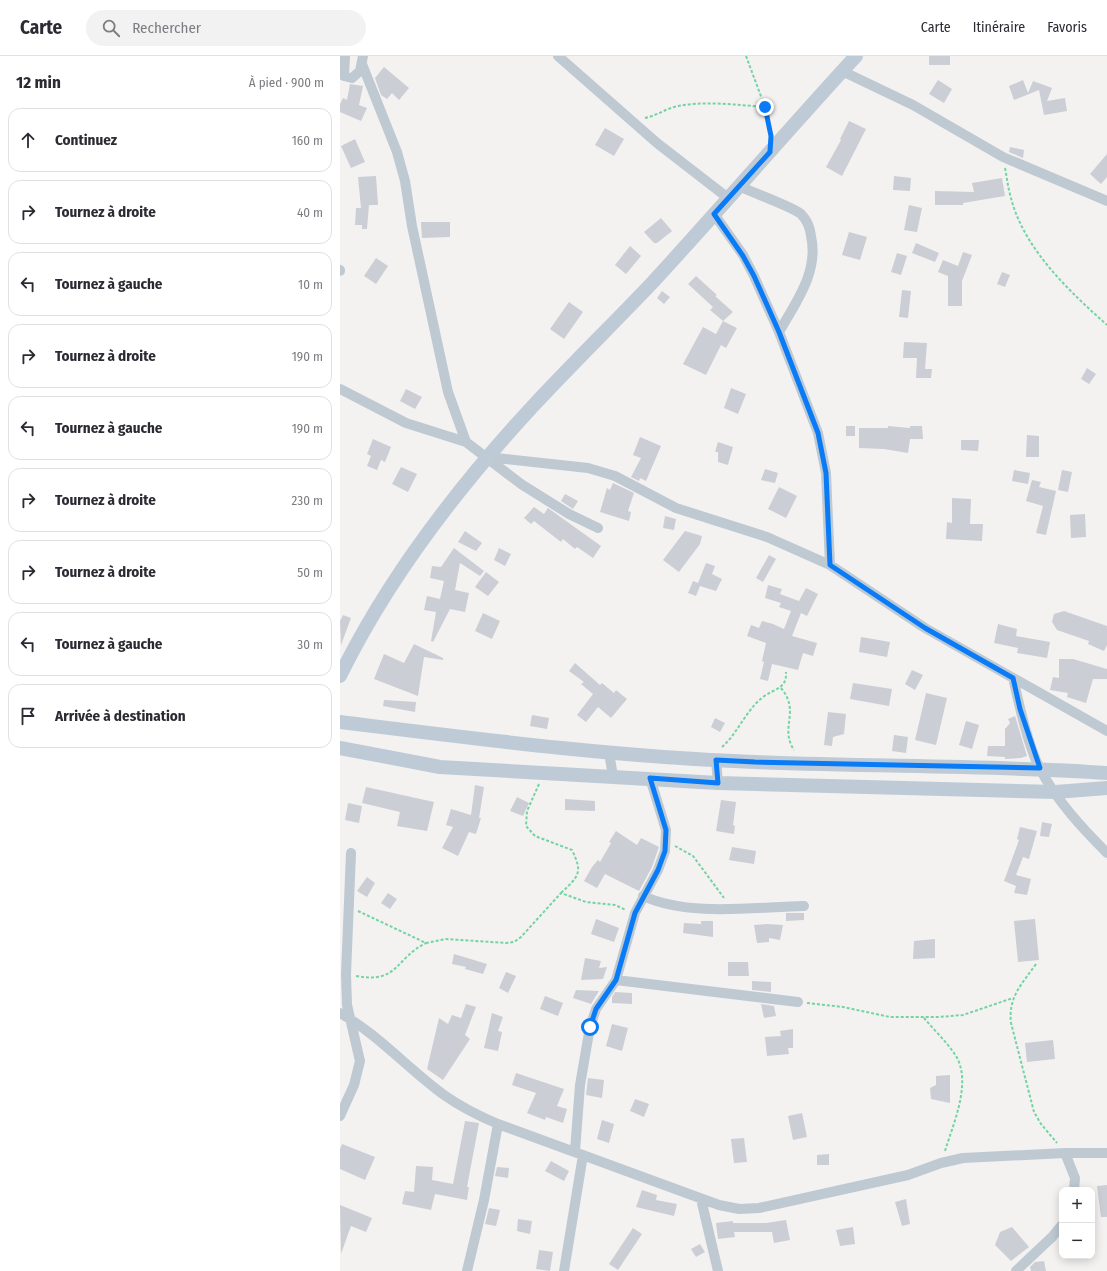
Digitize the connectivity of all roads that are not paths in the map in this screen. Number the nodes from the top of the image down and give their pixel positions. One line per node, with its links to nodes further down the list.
1 (345, 56): 6 (street)
2 (558, 56): 9 (street)
3 (856, 56): 5 (main road)
4 (362, 60): 6 (street); 14 (street)
5 (842, 71): 8 (main road); 10 (street)
6 (352, 78): 7 (street)
7 (340, 83)
8 (739, 186): 9 (main road); 12 (street)
9 (728, 198): 11 (main road)
10 (1107, 201)
11 (714, 214): 12 (street); 15 (main road)
12 (779, 332): 17 (street)
13 (340, 389): 14 (street)
14 (466, 442): 15 (street)
15 (488, 457): 16 (street); 17 (street); 18 (main road)
16 (598, 528)
17 (830, 565): 19 (street)
18 (340, 676)
19 (1013, 678): 21 (street); 25 (street)
20 (340, 722): 23 (main road)
21 (1107, 731)
22 (340, 748): 27 (main road)
23 (609, 753): 24 (main road); 27 (street)
24 (710, 760): 25 (main road); 29 (street)
25 (1040, 768): 26 (main road); 31 (street)
26 (1107, 773)
27 (613, 776): 28 (main road)
28 (650, 778): 29 (main road); 34 (street)
29 (718, 783): 31 (main road)
30 (1107, 788): 31 (main road)
31 (1056, 792): 33 (street)
32 (351, 853): 39 (street)
33 (1107, 853)
34 (643, 896): 35 (street); 36 (street)
35 (804, 906)
36 (616, 980): 37 (street); 42 (street)
37 (798, 1002)
38 (340, 1013): 39 (street)
39 (351, 1019): 40 (street); 41 (street)
40 (340, 1116)
41 (498, 1124): 42 (street); 48 (street)
42 (579, 1153): 46 (street); 49 (street)
43 (1066, 1153): 44 (street); 45 (street); 46 (street)
44 (1107, 1153)
45 (1074, 1187)
46 (701, 1200): 50 (street)
47 (1059, 1229): 51 (street)
48 (467, 1271)
49 (564, 1271)
50 (718, 1271)
51 (1016, 1271)

